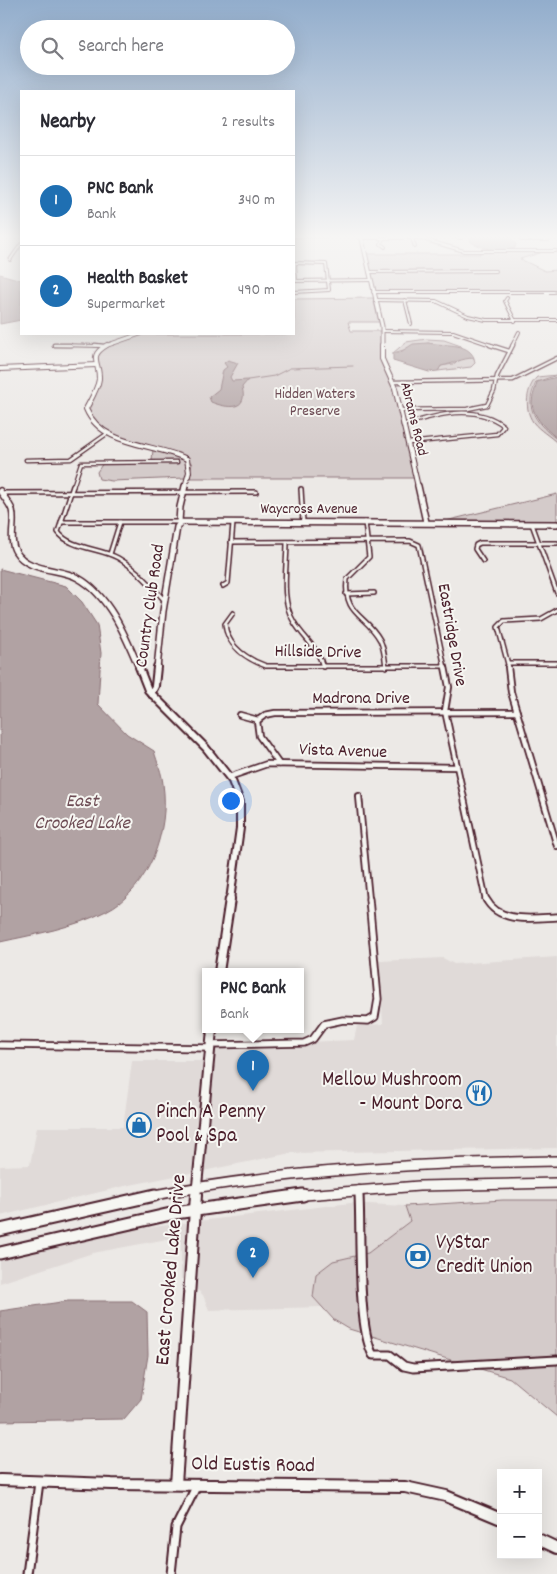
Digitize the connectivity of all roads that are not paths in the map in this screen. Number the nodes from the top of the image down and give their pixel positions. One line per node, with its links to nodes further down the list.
1 (377, 308): 8 (street, Abrams Road)
2 (406, 308): 7 (street)
3 (453, 308): 6 (street)
4 (509, 308): 6 (street)
5 (557, 320): 6 (street)
6 (515, 321)
7 (411, 324)
8 (382, 331): 13 (street); 18 (street, Abrams Road)
9 (519, 332): 13 (street)
10 (137, 335): 12 (street)
11 (54, 345): 12 (street)
12 (104, 346): 15 (street, Country Club Road)
13 (510, 351): 17 (street)
14 (556, 359): 17 (street)
15 (96, 365): 16 (street); 21 (street, Country Club Road)
16 (0, 369)
17 (496, 381): 18 (street); 19 (street)
18 (393, 382): 19 (street, Abrams Road)
19 (400, 410): 20 (street, Abrams Road)
20 (404, 425): 22 (street, Abrams Road); 22 (street)
21 (108, 433): 23 (street); 27 (street, Country Club Road)
22 (408, 443): 35 (street, Abrams Road)
23 (26, 460)
24 (177, 462): 29 (street)
25 (301, 489): 33 (street)
26 (1, 492): 29 (street); 59 (street)
27 (182, 492): 28 (street); 29 (street); 32 (street, Country Club Road)
28 (256, 492)
29 (71, 493): 30 (street)
30 (61, 522): 31 (street, Waycross Avenue); 44 (street)
31 (120, 522): 32 (street, Waycross Avenue); 44 (street)
32 (180, 522): 36 (street, Waycross Avenue); 51 (street, Country Club Road)
33 (303, 522): 34 (street, Waycross Avenue); 36 (street, Waycross Avenue)
34 (365, 522): 35 (street, Waycross Avenue); 39 (street)
35 (426, 522): 37 (street, Waycross Avenue)
36 (233, 523): 40 (street)
37 (532, 524): 38 (street, Waycross Avenue); 42 (street)
38 (557, 524)
39 (368, 541): 41 (street, Eastridge Drive); 50 (street); 56 (street, Eastridge Drive)
40 (231, 542): 41 (street, Eastridge Drive); 47 (street)
41 (287, 542): 57 (street)
42 (538, 543): 43 (street); 45 (street); 46 (street)
43 (557, 543)
44 (110, 554): 51 (street)
45 (483, 561)
46 (555, 580): 49 (street)
47 (223, 586)
48 (374, 593): 50 (street)
49 (557, 593)
50 (346, 594): 58 (street)
51 (165, 601): 59 (street, Country Club Road)
52 (557, 610): 54 (street)
53 (233, 613): 57 (street, Hillside Drive)
54 (508, 663): 55 (street); 61 (street)
55 (557, 663)
56 (446, 666): 58 (street, Hillside Drive); 60 (street, Eastridge Drive)
57 (323, 667): 58 (street, Hillside Drive)
58 (386, 667)
59 (150, 694): 66 (street)
60 (446, 712): 61 (street, Madrona Drive); 63 (street, Madrona Drive); 65 (street, Eastridge Drive)
61 (517, 712): 68 (street)
62 (240, 714): 63 (street)
63 (258, 720): 64 (street)
64 (279, 764): 65 (street, Vista Avenue); 66 (street, Vista Avenue)
65 (457, 767): 69 (street, Eastridge Drive)
66 (229, 777): 70 (street)
67 (359, 796): 73 (street)
68 (557, 846)
69 (557, 917)
70 (220, 968)
71 (212, 1033): 73 (street, East Crooked Lake Drive)
72 (0, 1046): 73 (street)
73 (210, 1047): 76 (street, East Crooked Lake Drive)
74 (557, 1162): 76 (main road)
75 (557, 1183): 77 (main road)
76 (198, 1187): 78 (street, East Crooked Lake Drive); 79 (main road)
77 (359, 1189): 78 (main road); 81 (street)
78 (196, 1210): 80 (main road); 85 (street, East Crooked Lake Drive)
79 (0, 1230)
80 (0, 1253)
81 (557, 1360)
82 (0, 1480): 83 (street, Old Eustis Road)
83 (39, 1481): 85 (street, Old Eustis Road); 89 (street)
84 (197, 1483): 85 (street, Old Eustis Road); 86 (street, Old Eustis Road); 90 (street)
85 (176, 1484)
86 (497, 1517)
87 (542, 1540): 88 (street)
88 (557, 1548)
89 (27, 1574)
90 (171, 1574)

